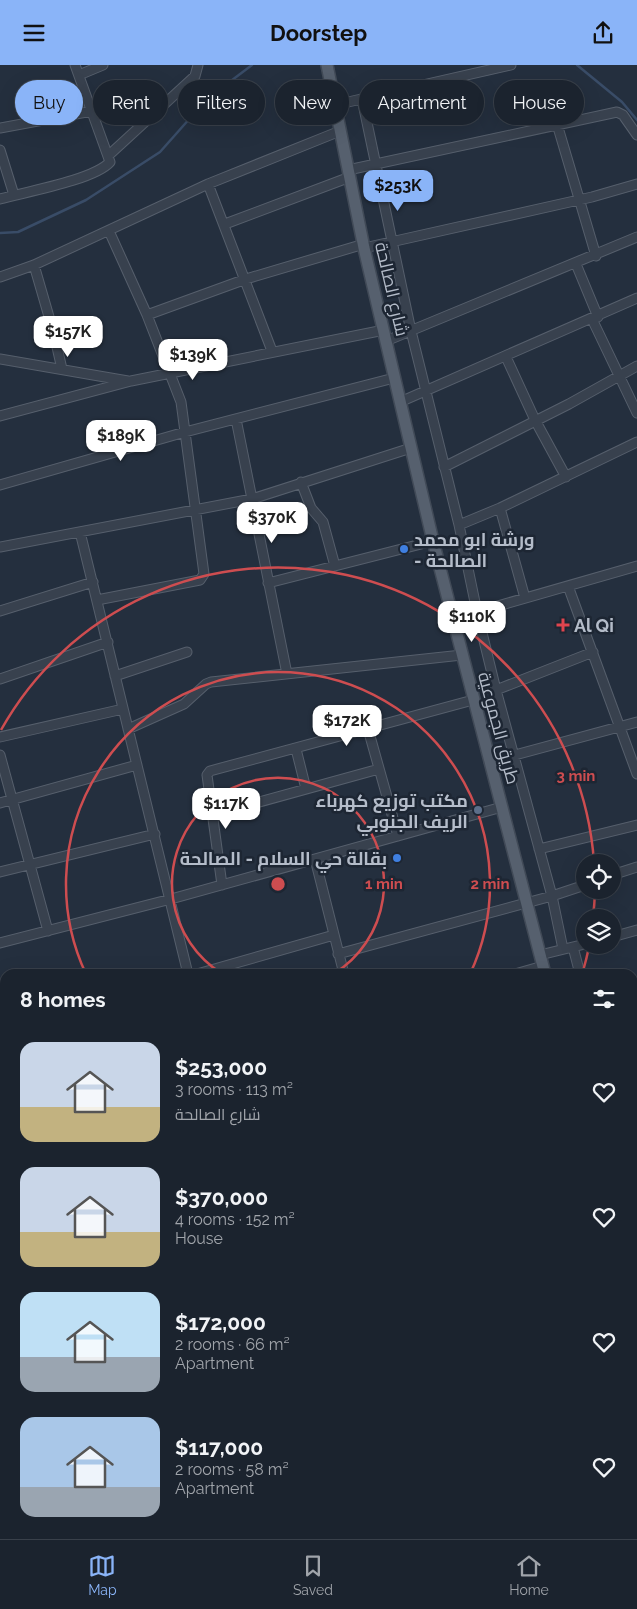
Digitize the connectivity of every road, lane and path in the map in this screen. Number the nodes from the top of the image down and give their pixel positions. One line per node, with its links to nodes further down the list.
1 (75, 65): 6 (street)
2 (103, 65): 6 (street)
3 (198, 65): 19 (street)
4 (327, 65): 7 (main road, شارع الصالحة)
5 (511, 65): 8 (street)
6 (79, 75): 9 (street)
7 (330, 80)
8 (445, 80)
9 (92, 111): 15 (street); 19 (street)
10 (584, 119): 17 (street)
11 (339, 125): 16 (main road, شارع الصالحة)
12 (368, 125): 20 (street)
13 (552, 125): 20 (street)
14 (557, 125): 26 (street)
15 (0, 128)
16 (340, 131): 21 (main road, شارع الصالحة); 22 (street)
17 (637, 135)
18 (0, 150): 24 (street)
19 (109, 155): 24 (street)
20 (376, 163): 21 (street); 30 (street)
21 (349, 174): 27 (street); 31 (main road, شارع الصالحة)
22 (208, 184): 27 (street); 28 (street)
23 (637, 184): 26 (street)
24 (14, 195): 25 (street)
25 (0, 199)
26 (578, 200): 30 (street); 32 (street)
27 (224, 224): 36 (street)
28 (108, 231): 34 (street); 38 (street)
29 (637, 237): 32 (street)
30 (392, 241): 31 (street); 40 (street)
31 (364, 246): 36 (street); 41 (main road, شارع الصالحة)
32 (596, 256): 33 (street)
33 (576, 264): 39 (street); 40 (street)
34 (34, 265): 35 (street); 46 (street)
35 (0, 277)
36 (246, 279): 38 (street); 42 (street)
37 (637, 298): 39 (street)
38 (147, 315): 47 (street)
39 (595, 318): 43 (street); 48 (street)
40 (411, 331): 41 (street); 51 (street)
41 (385, 335): 42 (street); 49 (main road, شارع الصالحة)
42 (272, 351): 47 (street)
43 (506, 357): 51 (street); 56 (street)
44 (0, 359): 46 (street)
45 (637, 366): 48 (street)
46 (62, 369): 50 (street)
47 (170, 374): 50 (street); 57 (street)
48 (617, 376): 53 (street); 56 (street)
49 (394, 378): 52 (main road, شارع الصالحة); 55 (street)
50 (131, 381): 54 (street)
51 (427, 391): 52 (street); 60 (street)
52 (400, 402): 59 (main road, طريق الجموعية)
53 (637, 413)
54 (0, 416)
55 (236, 419): 57 (street); 64 (street)
56 (536, 420): 60 (street); 61 (street)
57 (185, 432): 63 (street); 66 (street)
58 (637, 442): 61 (street)
59 (411, 448): 62 (street); 69 (main road, طريق الجموعية)
60 (444, 467): 67 (street)
61 (566, 477): 65 (street)
62 (301, 481): 64 (street); 71 (street)
63 (0, 485)
64 (252, 499): 66 (street); 74 (street)
65 (500, 508): 67 (street); 76 (street)
66 (195, 510): 68 (street); 77 (street)
67 (459, 525): 79 (street)
68 (80, 532): 70 (street); 73 (street)
69 (433, 541): 71 (street); 83 (main road, طريق الجموعية)
70 (0, 547)
71 (335, 566): 74 (street)
72 (637, 566): 75 (street)
73 (93, 582): 77 (street); 78 (street)
74 (268, 583): 84 (street)
75 (568, 586): 76 (street); 82 (street)
76 (525, 598): 79 (street)
77 (97, 600): 80 (street)
78 (0, 611)
79 (477, 612): 87 (street)
80 (108, 642): 85 (street); 86 (street)
81 (187, 652): 85 (street)
82 (593, 652): 87 (street); 91 (street)
83 (462, 655): 84 (street); 88 (main road, طريق الجموعية)
84 (287, 674): 92 (street)
85 (115, 675): 89 (street)
86 (0, 679)
87 (496, 690): 97 (street)
88 (473, 700): 93 (street); 98 (main road, طريق الجموعية)
89 (123, 709): 92 (street); 94 (street)
90 (637, 722): 91 (street)
91 (620, 727): 97 (street); 101 (street)
92 (128, 729): 99 (street)
93 (368, 729): 95 (street); 100 (street)
94 (0, 737)
95 (296, 749): 102 (street); 106 (street)
96 (0, 755): 103 (street)
97 (515, 756): 98 (street); 110 (street)
98 (489, 762): 105 (main road, طريق الجموعية)
99 (137, 765): 103 (street); 108 (street)
100 (380, 769): 102 (street); 109 (street)
101 (637, 773)
102 (306, 789): 106 (street)
103 (12, 801): 104 (street); 112 (street)
104 (0, 803)
105 (502, 807): 109 (street); 120 (main road, طريق الجموعية)
106 (212, 815): 116 (street)
107 (637, 825): 110 (street)
108 (155, 834): 112 (street); 119 (street)
109 (398, 836): 111 (street)
110 (539, 849): 118 (street)
111 (315, 859): 116 (street); 124 (street)
112 (30, 866): 114 (street); 122 (street)
113 (637, 867): 115 (street)
114 (0, 872)
115 (621, 872)
116 (222, 885): 119 (street)
117 (576, 888): 118 (street)
118 (552, 896): 120 (street); 128 (street)
119 (171, 899): 122 (street); 131 (street)
120 (527, 901): 129 (street); 130 (main road, طريق الجموعية)
121 (637, 930): 123 (street)
122 (48, 931): 125 (street)
123 (621, 934)
124 (334, 935): 129 (street); 132 (street)
125 (0, 943)
126 (576, 946): 127 (street)
127 (573, 947): 128 (street); 134 (street)
128 (563, 949): 130 (street)
129 (338, 954): 133 (street)
130 (542, 965)
131 (187, 969)
132 (215, 969)
133 (342, 969)
134 (579, 969)

